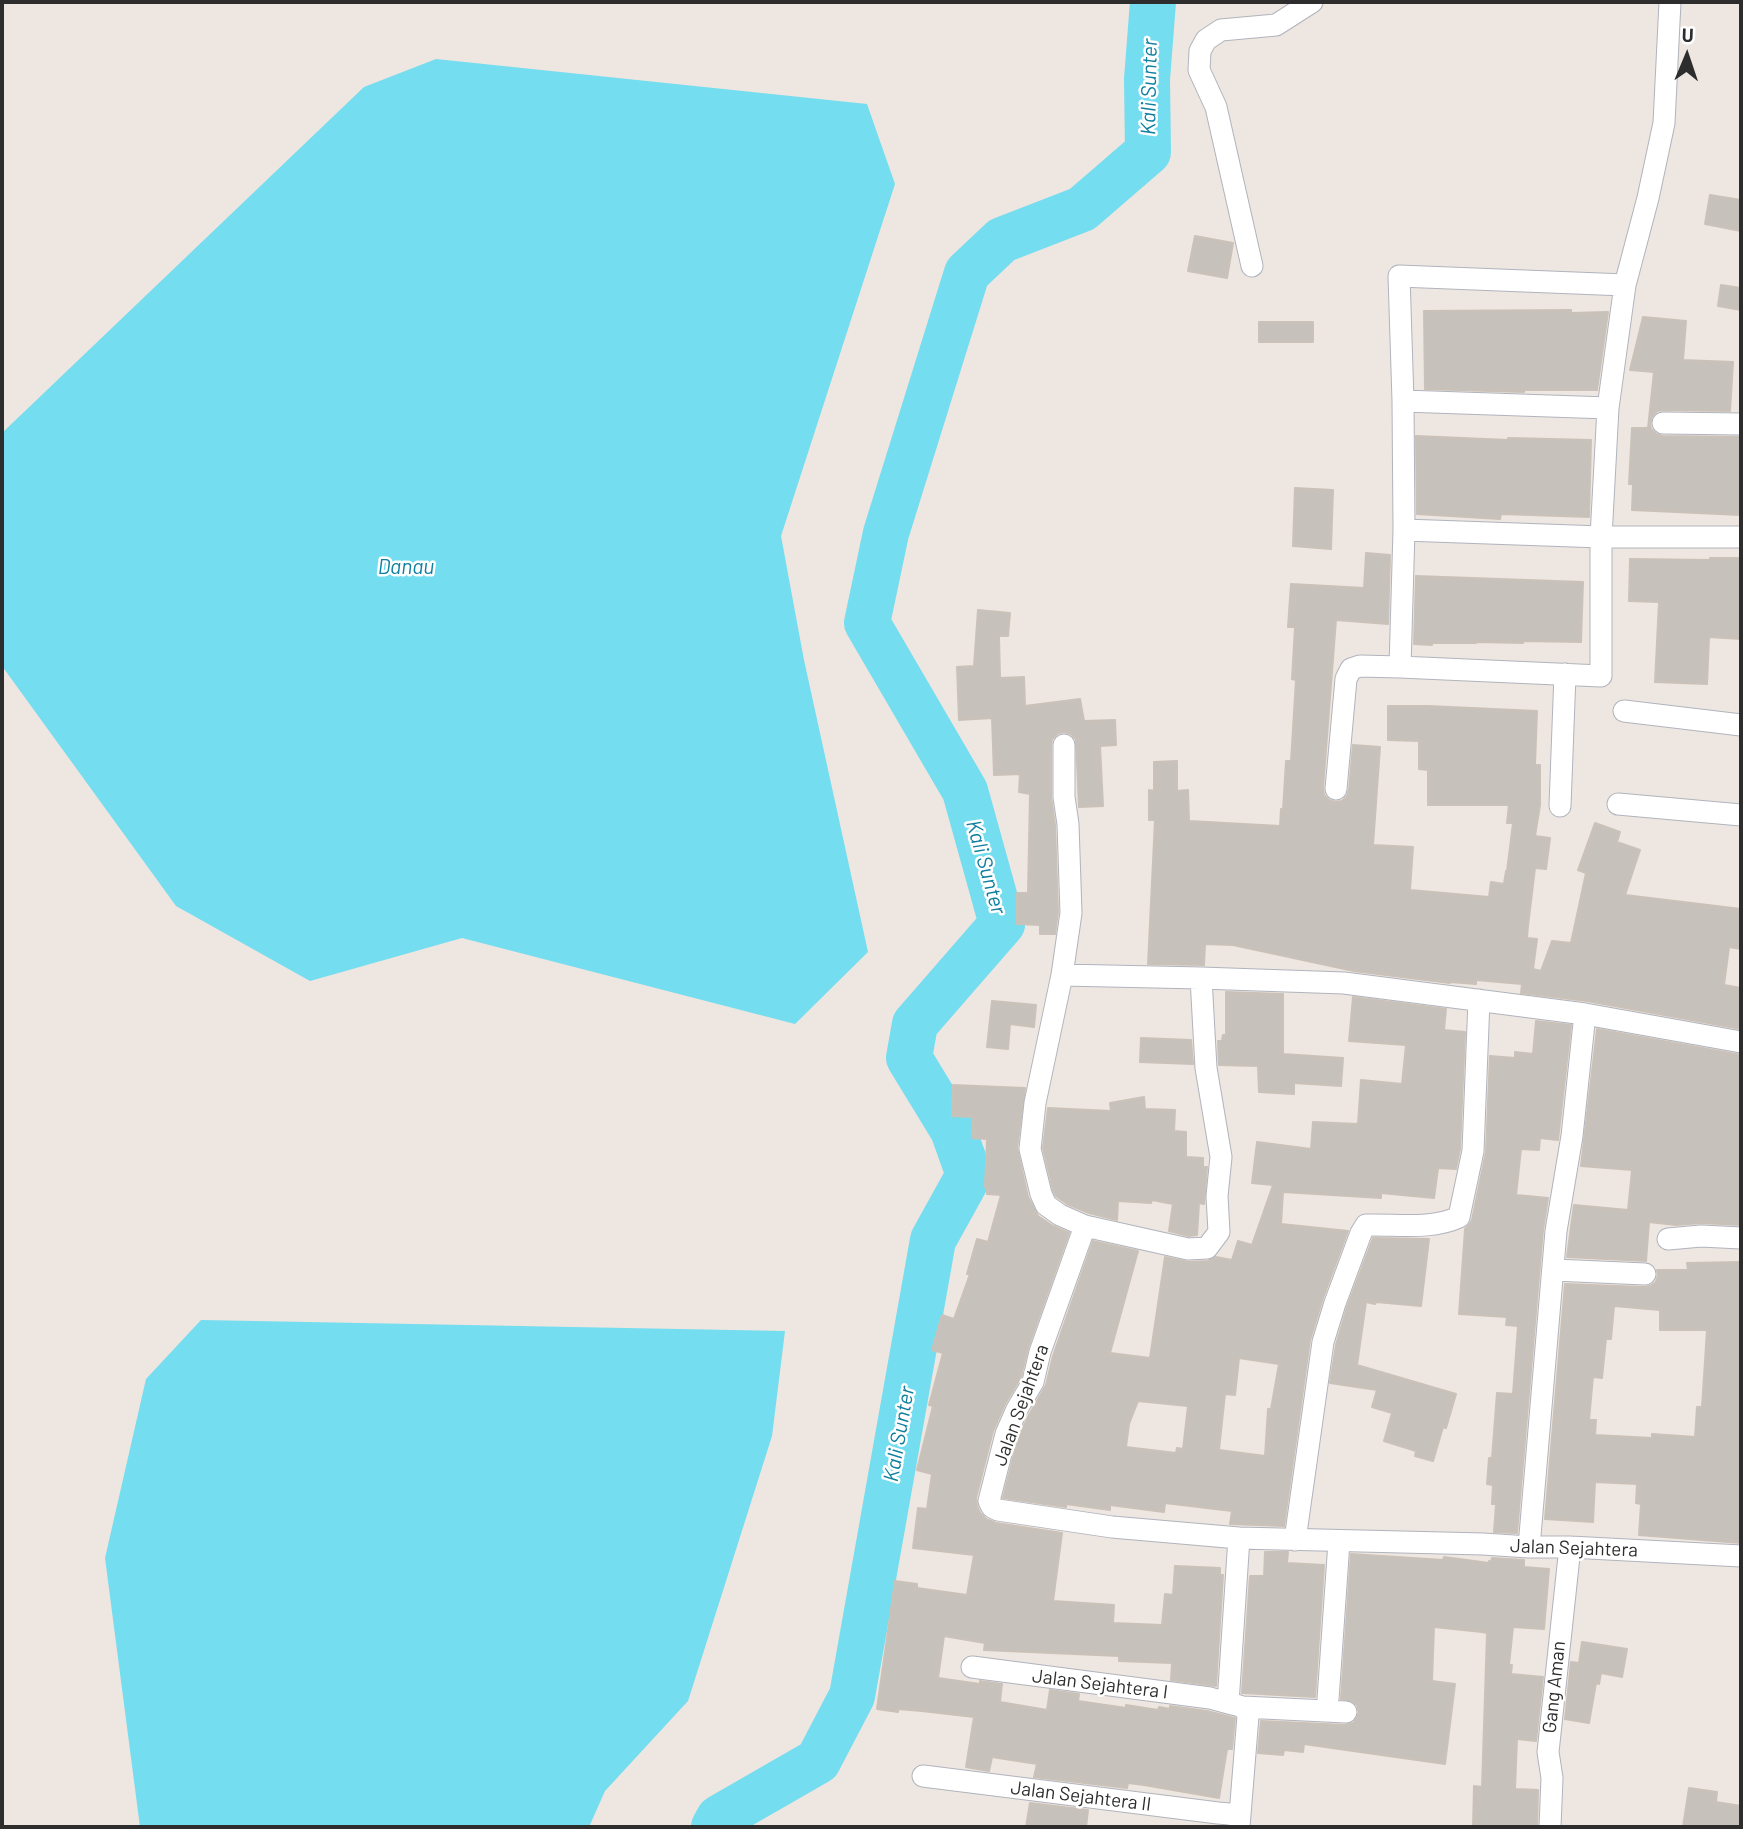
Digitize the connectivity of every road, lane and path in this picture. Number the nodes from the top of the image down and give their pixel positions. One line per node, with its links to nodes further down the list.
1 (1312, 2): 3 (street)
2 (1670, 2): 4 (street)
3 (1252, 267)
4 (1625, 285): 5 (street); 6 (street)
5 (1403, 401): 6 (street); 9 (street)
6 (1608, 408): 10 (street)
7 (1663, 422): 8 (street)
8 (1741, 424)
9 (1404, 530): 10 (street); 12 (street)
10 (1601, 537): 11 (street); 13 (street)
11 (1741, 537)
12 (1401, 667): 13 (street); 17 (street)
13 (1565, 674): 19 (street)
14 (1624, 711): 15 (street)
15 (1741, 725)
16 (1064, 745): 21 (street)
17 (1336, 789)
18 (1618, 804): 20 (street)
19 (1560, 806)
20 (1741, 816)
21 (1062, 975): 22 (street); 26 (street)
22 (1201, 978): 23 (street); 26 (street)
23 (1479, 1000): 24 (street); 32 (street)
24 (1585, 1014): 25 (street); 29 (street)
25 (1741, 1042)
26 (1086, 1226): 31 (street, Jalan Sejahtera)
27 (1741, 1238): 28 (street)
28 (1668, 1239)
29 (1554, 1270): 30 (street); 34 (street)
30 (1645, 1274)
31 (1239, 1538): 32 (street, Jalan Sejahtera); 39 (street)
32 (1295, 1540): 33 (street, Jalan Sejahtera)
33 (1339, 1542): 34 (street, Jalan Sejahtera); 38 (street)
34 (1529, 1547): 35 (street, Jalan Sejahtera)
35 (1570, 1547): 36 (street, Jalan Sejahtera); 43 (street, Gang Aman)
36 (1741, 1556)
37 (972, 1667): 39 (street, Jalan Sejahtera I)
38 (1328, 1699)
39 (1236, 1705): 40 (street, Jalan Sejahtera I); 42 (street)
40 (1346, 1712)
41 (923, 1776): 42 (street, Jalan Sejahtera II)
42 (1239, 1821)
43 (1550, 1827)

